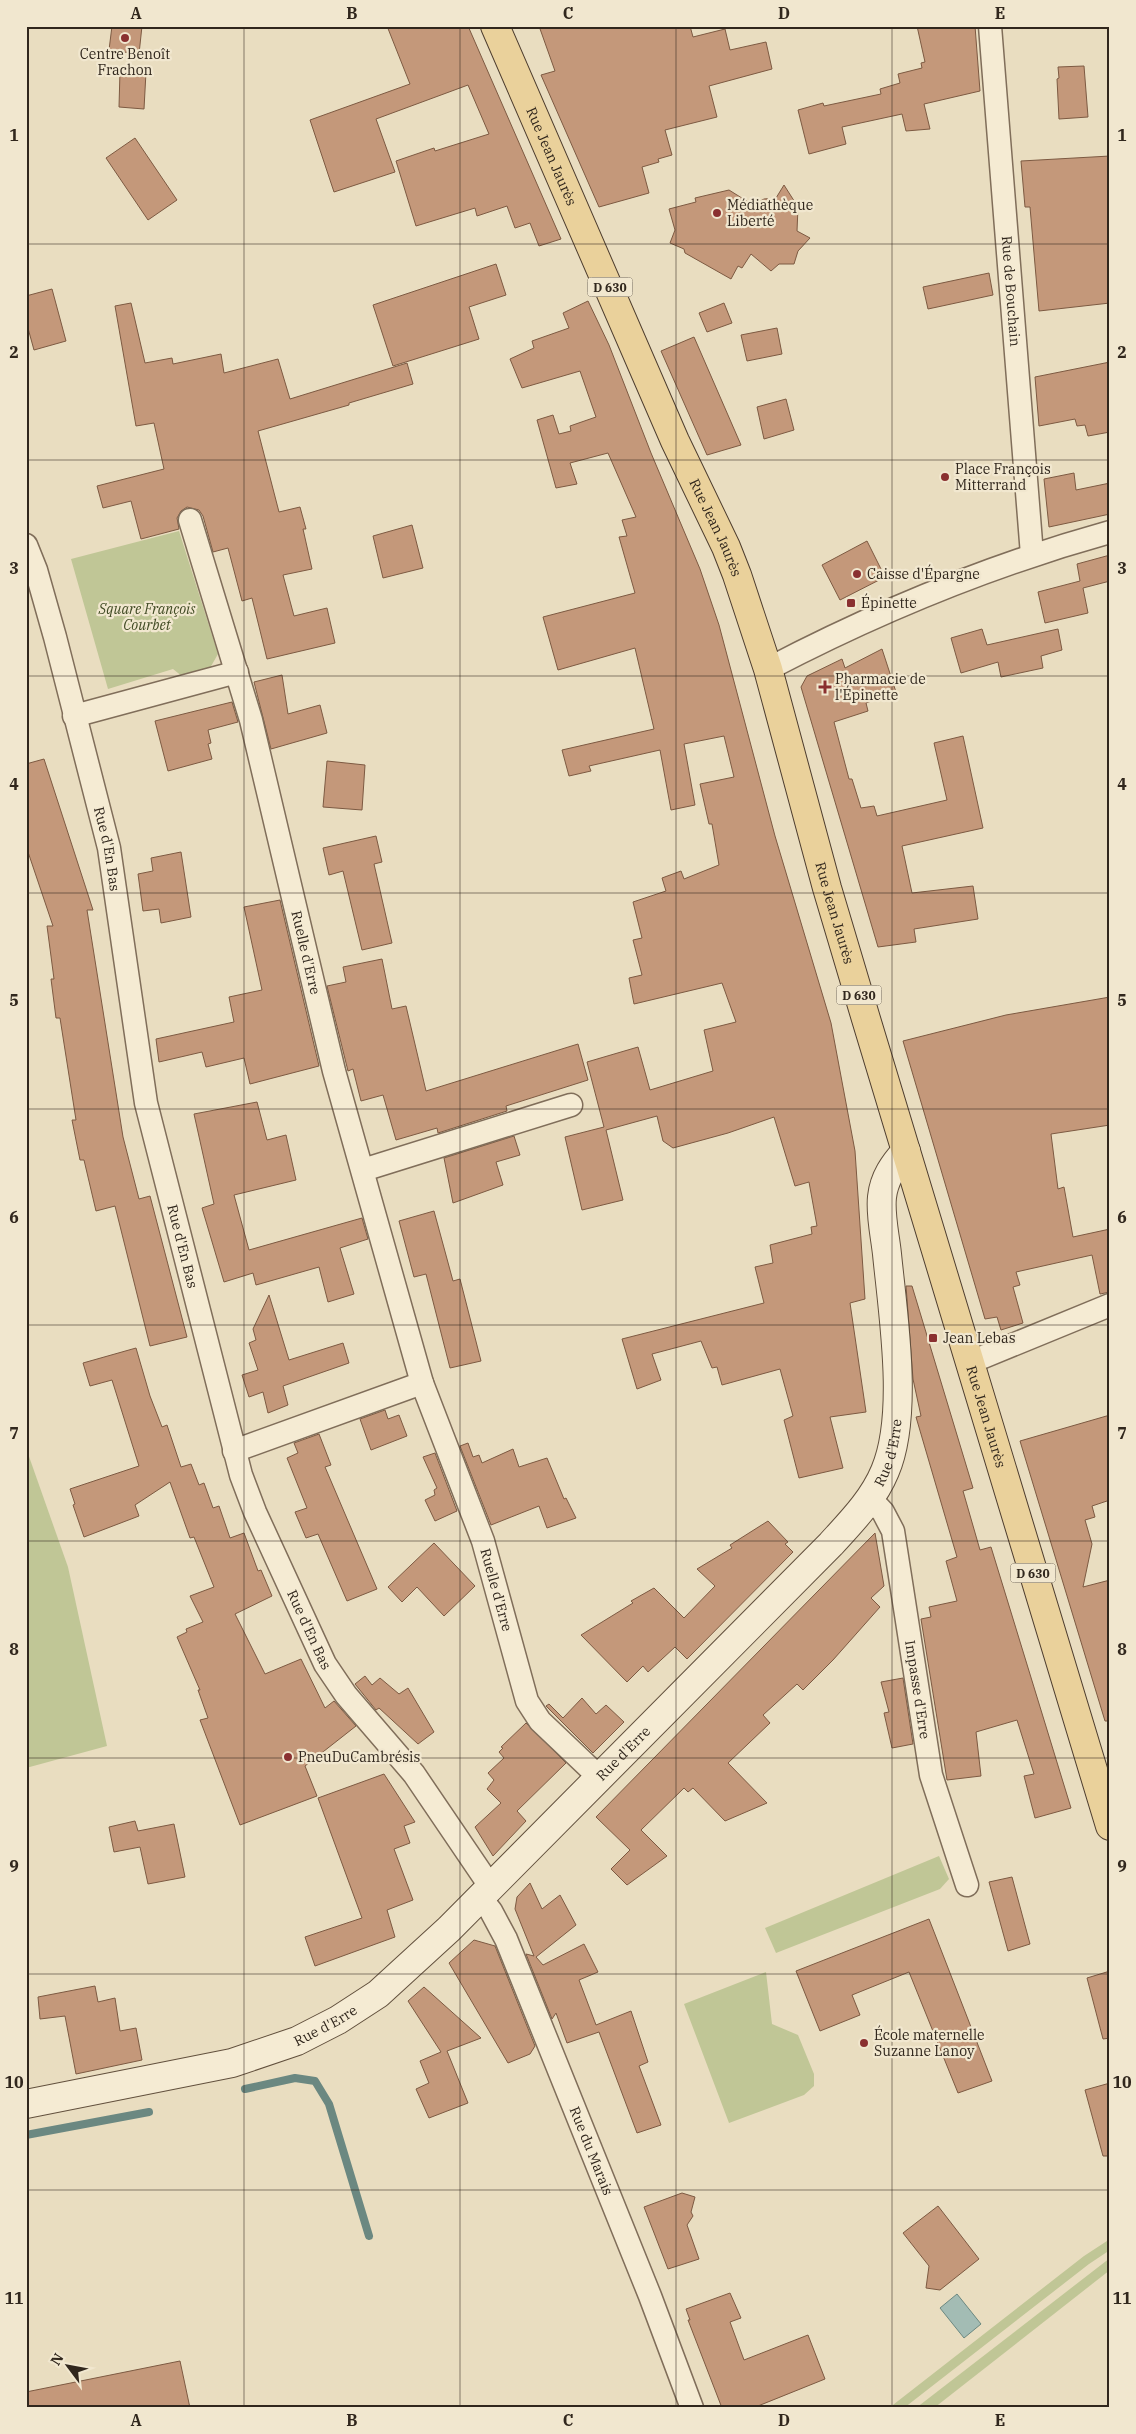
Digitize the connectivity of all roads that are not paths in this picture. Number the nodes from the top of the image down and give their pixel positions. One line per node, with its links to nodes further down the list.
1 (495, 26): 7 (main road, Rue Jean Jaurès / D 630)
2 (990, 26): 6 (street, Rue de Bouchain)
3 (190, 520): 8 (street, Ruelle d'Erre)
4 (1110, 532): 6 (street)
5 (26, 545): 9 (street, Rue d'En Bas)
6 (1032, 556): 7 (street)
7 (768, 669): 11 (main road, Rue Jean Jaurès / D 630)
8 (237, 672): 9 (street); 12 (street, Ruelle d'Erre)
9 (74, 716): 16 (street, Rue d'En Bas)
10 (571, 1105): 12 (street)
11 (906, 1151): 14 (main road, Rue Jean Jaurès / D 630); 17 (street, Rue d'Erre)
12 (363, 1170): 15 (street, Ruelle d'Erre)
13 (1110, 1305): 14 (street)
14 (971, 1362): 19 (main road, Rue Jean Jaurès / D 630)
15 (422, 1383): 16 (street); 18 (street, Ruelle d'Erre)
16 (234, 1451): 21 (street, Rue d'En Bas)
17 (870, 1498): 18 (street, Rue d'Erre); 20 (street, Impasse d'Erre)
18 (599, 1777): 21 (street, Rue d'Erre)
19 (1110, 1826)
20 (967, 1884)
21 (485, 1892): 22 (street, Rue d'Erre); 23 (street, Rue du Marais)
22 (26, 2104)
23 (692, 2408)

